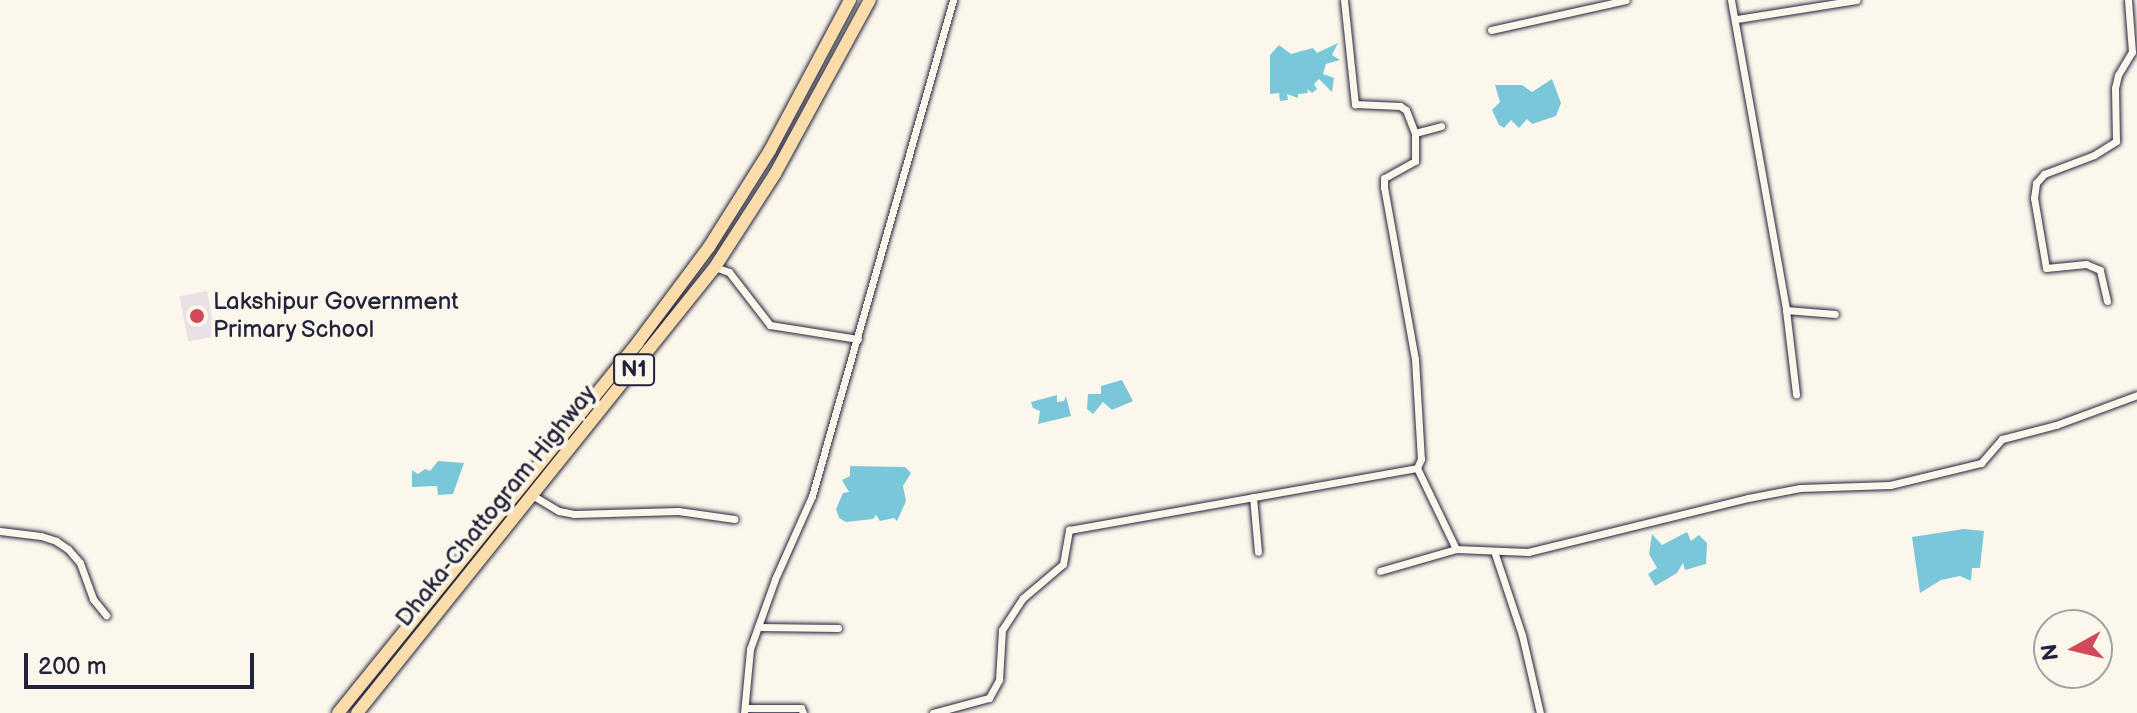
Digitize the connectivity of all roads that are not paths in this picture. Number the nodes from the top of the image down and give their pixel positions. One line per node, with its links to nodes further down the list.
1 (850, 0): 33 (highway, Dhaka-Chattogram Highway / N1)
2 (870, 0): 13 (highway, Dhaka-Chattogram Highway / N1)
3 (953, 0): 17 (street)
4 (1344, 0): 12 (street)
5 (1626, 0): 10 (street)
6 (1731, 0): 9 (street)
7 (1857, 0): 9 (street)
8 (2128, 0): 14 (street)
9 (1737, 19): 15 (street)
10 (1491, 30)
11 (1441, 126): 12 (street)
12 (1415, 133): 20 (street)
13 (715, 267): 17 (street); 21 (highway, Dhaka-Chattogram Highway / N1)
14 (2107, 301)
15 (1786, 310): 16 (street); 18 (street)
16 (1835, 314)
17 (858, 339): 30 (street)
18 (1796, 394)
19 (2137, 395): 26 (street)
20 (1417, 468): 22 (street); 25 (street)
21 (532, 495): 23 (street); 34 (highway, Dhaka-Chattogram Highway / N1)
22 (1253, 497): 27 (street); 36 (street)
23 (734, 519)
24 (0, 531): 29 (street)
25 (1456, 549): 26 (street); 28 (street)
26 (1494, 551): 37 (street)
27 (1258, 552)
28 (1380, 571)
29 (106, 615)
30 (758, 627): 31 (street); 32 (street)
31 (838, 628)
32 (744, 711): 35 (street)
33 (338, 713)
34 (357, 713)
35 (803, 713)
36 (933, 713)
37 (1540, 713)

